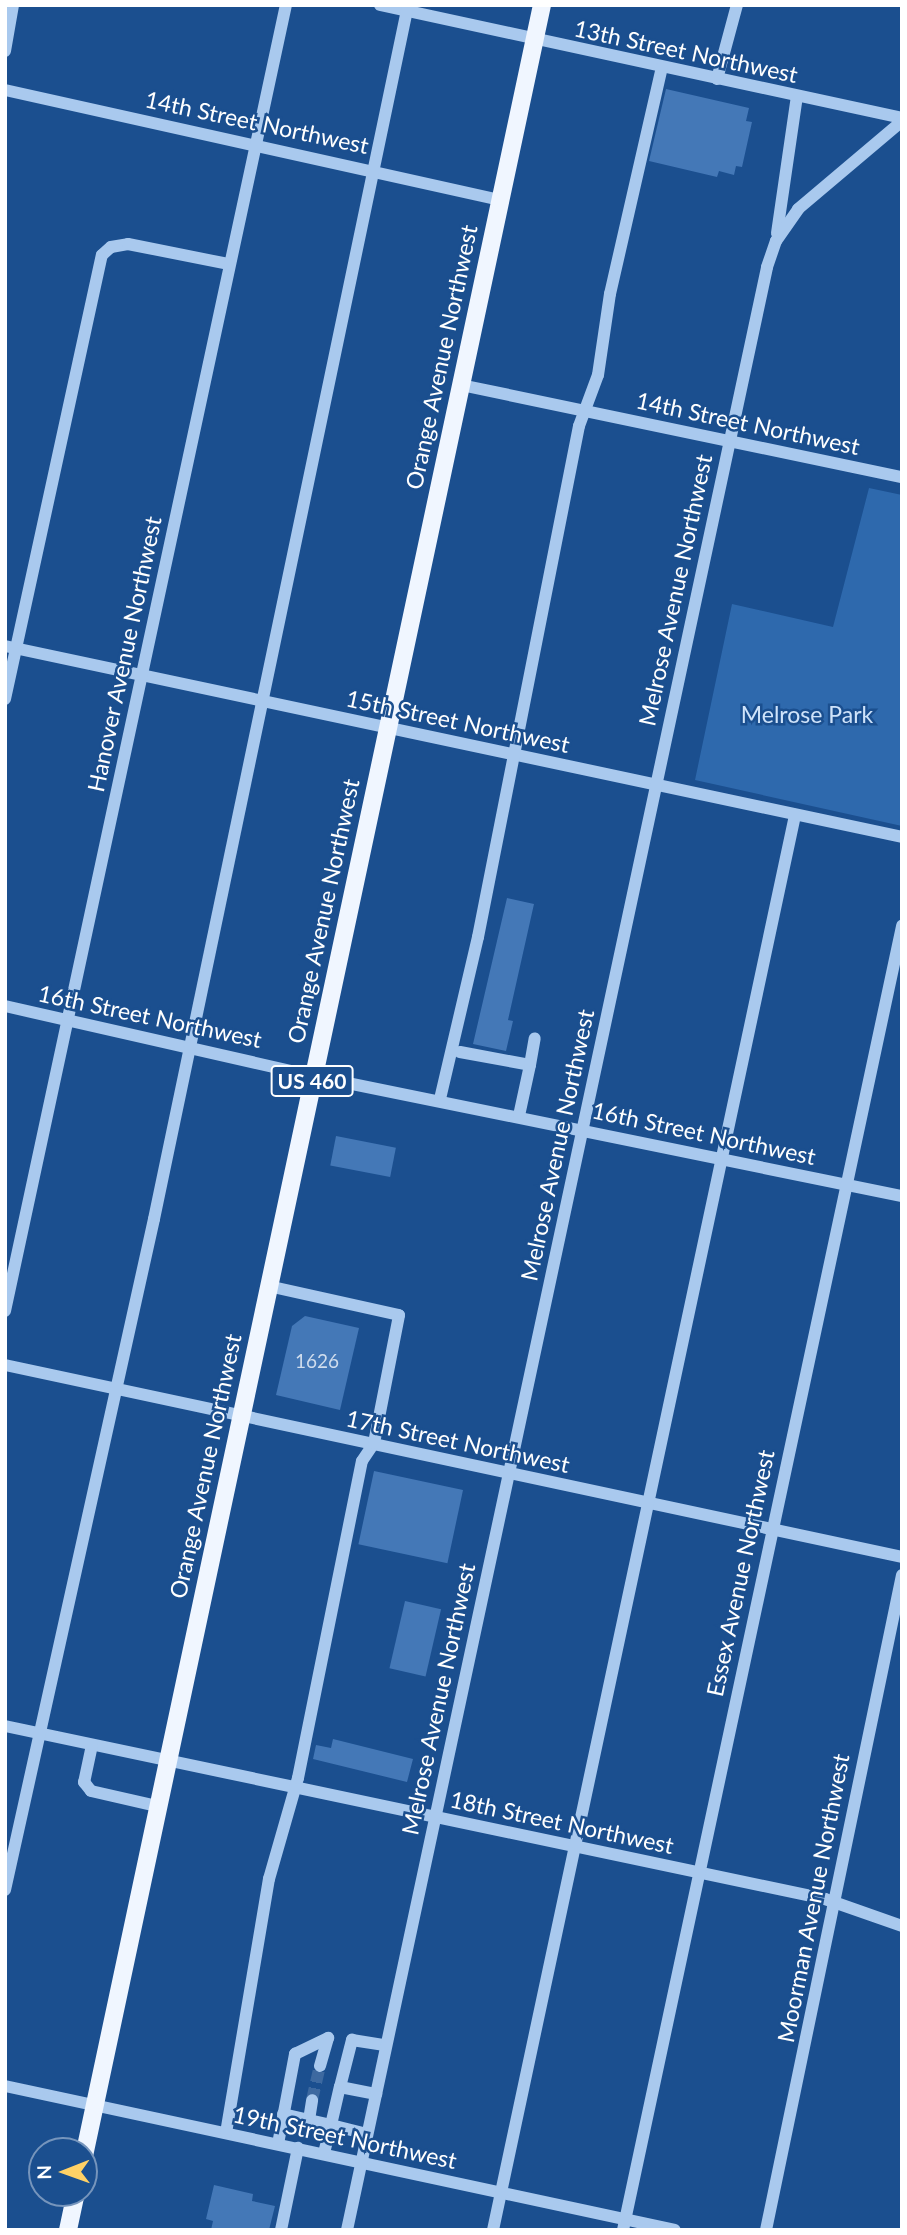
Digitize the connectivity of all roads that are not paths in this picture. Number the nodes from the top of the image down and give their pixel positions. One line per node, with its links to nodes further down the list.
1 (13, 5): 8 (street)
2 (286, 5): 14 (street, Hanover Avenue Northwest)
3 (380, 5): 6 (street, 13th Street Northwest)
4 (542, 5): 7 (main road, Orange Avenue Northwest / US 460)
5 (737, 5): 10 (street)
6 (408, 8): 7 (street, 13th Street Northwest); 15 (street)
7 (534, 40): 9 (street, 13th Street Northwest); 16 (main road, Orange Avenue Northwest / US 460)
8 (5, 51)
9 (662, 67): 10 (street, 13th Street Northwest); 20 (street)
10 (717, 79): 12 (street, 13th Street Northwest)
11 (5, 90): 14 (street, 14th Street Northwest)
12 (797, 96): 13 (street, 13th Street Northwest); 17 (street)
13 (902, 120): 17 (street, Melrose Avenue Northwest)
14 (256, 144): 15 (street, 14th Street Northwest); 18 (street, Hanover Avenue Northwest)
15 (376, 170): 16 (street, 14th Street Northwest); 26 (street)
16 (500, 200): 19 (main road, Orange Avenue Northwest / US 460)
17 (776, 241): 21 (street, Melrose Avenue Northwest)
18 (229, 264): 23 (street); 24 (street, Hanover Avenue Northwest)
19 (461, 385): 20 (street, 14th Street Northwest); 27 (main road, Orange Avenue Northwest / US 460)
20 (584, 409): 21 (street, 14th Street Northwest); 28 (street)
21 (729, 442): 22 (street, 14th Street Northwest); 29 (street, Melrose Avenue Northwest)
22 (902, 477)
23 (11, 647): 24 (street, 15th Street Northwest); 25 (street)
24 (141, 675): 26 (street, 15th Street Northwest); 34 (street, Hanover Avenue Northwest)
25 (5, 699)
26 (263, 701): 27 (street, 15th Street Northwest); 36 (street)
27 (387, 729): 28 (street, 15th Street Northwest); 39 (main road, Orange Avenue Northwest / US 460)
28 (515, 753): 29 (street, 15th Street Northwest); 40 (street)
29 (655, 784): 30 (street, 15th Street Northwest); 42 (street, Melrose Avenue Northwest)
30 (795, 815): 31 (street, 15th Street Northwest); 43 (street)
31 (902, 836)
32 (902, 926): 44 (street, Essex Avenue Northwest)
33 (5, 1006): 34 (street, 16th Street Northwest)
34 (67, 1019): 36 (street, 16th Street Northwest); 47 (street, Hanover Avenue Northwest)
35 (535, 1038): 38 (street)
36 (189, 1045): 39 (street, 16th Street Northwest); 49 (street)
37 (460, 1052): 38 (street)
38 (530, 1065): 41 (street)
39 (313, 1076): 40 (street, 16th Street Northwest); 46 (main road, Orange Avenue Northwest / US 460)
40 (440, 1100): 41 (street, 16th Street Northwest)
41 (519, 1116): 42 (street, 16th Street Northwest)
42 (581, 1129): 43 (street, 16th Street Northwest); 52 (street, Melrose Avenue Northwest)
43 (723, 1158): 44 (street, 16th Street Northwest); 53 (street)
44 (844, 1183): 45 (street, 16th Street Northwest); 54 (street, Essex Avenue Northwest)
45 (902, 1196)
46 (268, 1286): 50 (main road, Orange Avenue Northwest / US 460); 51 (street)
47 (5, 1311)
48 (5, 1365): 49 (street, 17th Street Northwest)
49 (116, 1388): 50 (street, 17th Street Northwest); 58 (street)
50 (240, 1417): 51 (street, 17th Street Northwest); 60 (main road, Orange Avenue Northwest / US 460)
51 (374, 1443): 52 (street, 17th Street Northwest); 61 (street)
52 (508, 1473): 53 (street, 17th Street Northwest); 63 (street, Melrose Avenue Northwest)
53 (650, 1504): 54 (street, 17th Street Northwest); 64 (street)
54 (771, 1528): 55 (street, 17th Street Northwest); 65 (street, Essex Avenue Northwest)
55 (902, 1557)
56 (902, 1575): 67 (street, Moorman Avenue Northwest)
57 (5, 1726): 58 (street, 18th Street Northwest)
58 (42, 1735): 59 (street, 18th Street Northwest); 66 (street)
59 (92, 1745): 60 (street, 18th Street Northwest); 62 (street)
60 (168, 1761): 61 (street, 18th Street Northwest); 62 (main road, Orange Avenue Northwest / US 460)
61 (295, 1787): 63 (street, 18th Street Northwest); 81 (street)
62 (156, 1806): 77 (main road, Orange Avenue Northwest / US 460)
63 (435, 1817): 64 (street, 18th Street Northwest); 71 (street, Melrose Avenue Northwest)
64 (576, 1847): 65 (street, 18th Street Northwest); 88 (street)
65 (697, 1872): 67 (street, 18th Street Northwest); 90 (street, Essex Avenue Northwest)
66 (5, 1890)
67 (833, 1902): 68 (street, 18th Street Northwest); 96 (street, Moorman Avenue Northwest)
68 (902, 1926)
69 (328, 2038): 70 (street); 72 (street); 78 (street)
70 (352, 2039): 71 (street); 74 (street)
71 (385, 2045): 75 (street, Melrose Avenue Northwest)
72 (320, 2066)
73 (5, 2086): 77 (street, 19th Street Northwest)
74 (340, 2087): 75 (street); 80 (street)
75 (376, 2094): 82 (street, Melrose Avenue Northwest)
76 (312, 2100): 79 (street)
77 (95, 2105): 81 (street, 19th Street Northwest); 83 (main road, Orange Avenue Northwest / US 460)
78 (283, 2114): 79 (street); 84 (street)
79 (309, 2120): 80 (street)
80 (331, 2125): 82 (street); 86 (street)
81 (226, 2133): 84 (street, 19th Street Northwest)
82 (367, 2134): 87 (street, Melrose Avenue Northwest)
83 (88, 2137)
84 (278, 2144): 85 (street, 19th Street Northwest)
85 (298, 2148): 86 (street, 19th Street Northwest); 92 (street)
86 (324, 2154): 87 (street, 19th Street Northwest)
87 (361, 2162): 88 (street, 19th Street Northwest); 93 (street, Melrose Avenue Northwest)
88 (501, 2192): 90 (street, 19th Street Northwest); 94 (street)
89 (73, 2207): 91 (main road)
90 (624, 2224): 95 (street, 19th Street Northwest)
91 (68, 2230)
92 (281, 2230)
93 (347, 2230)
94 (493, 2230)
95 (675, 2230)
96 (766, 2230)

